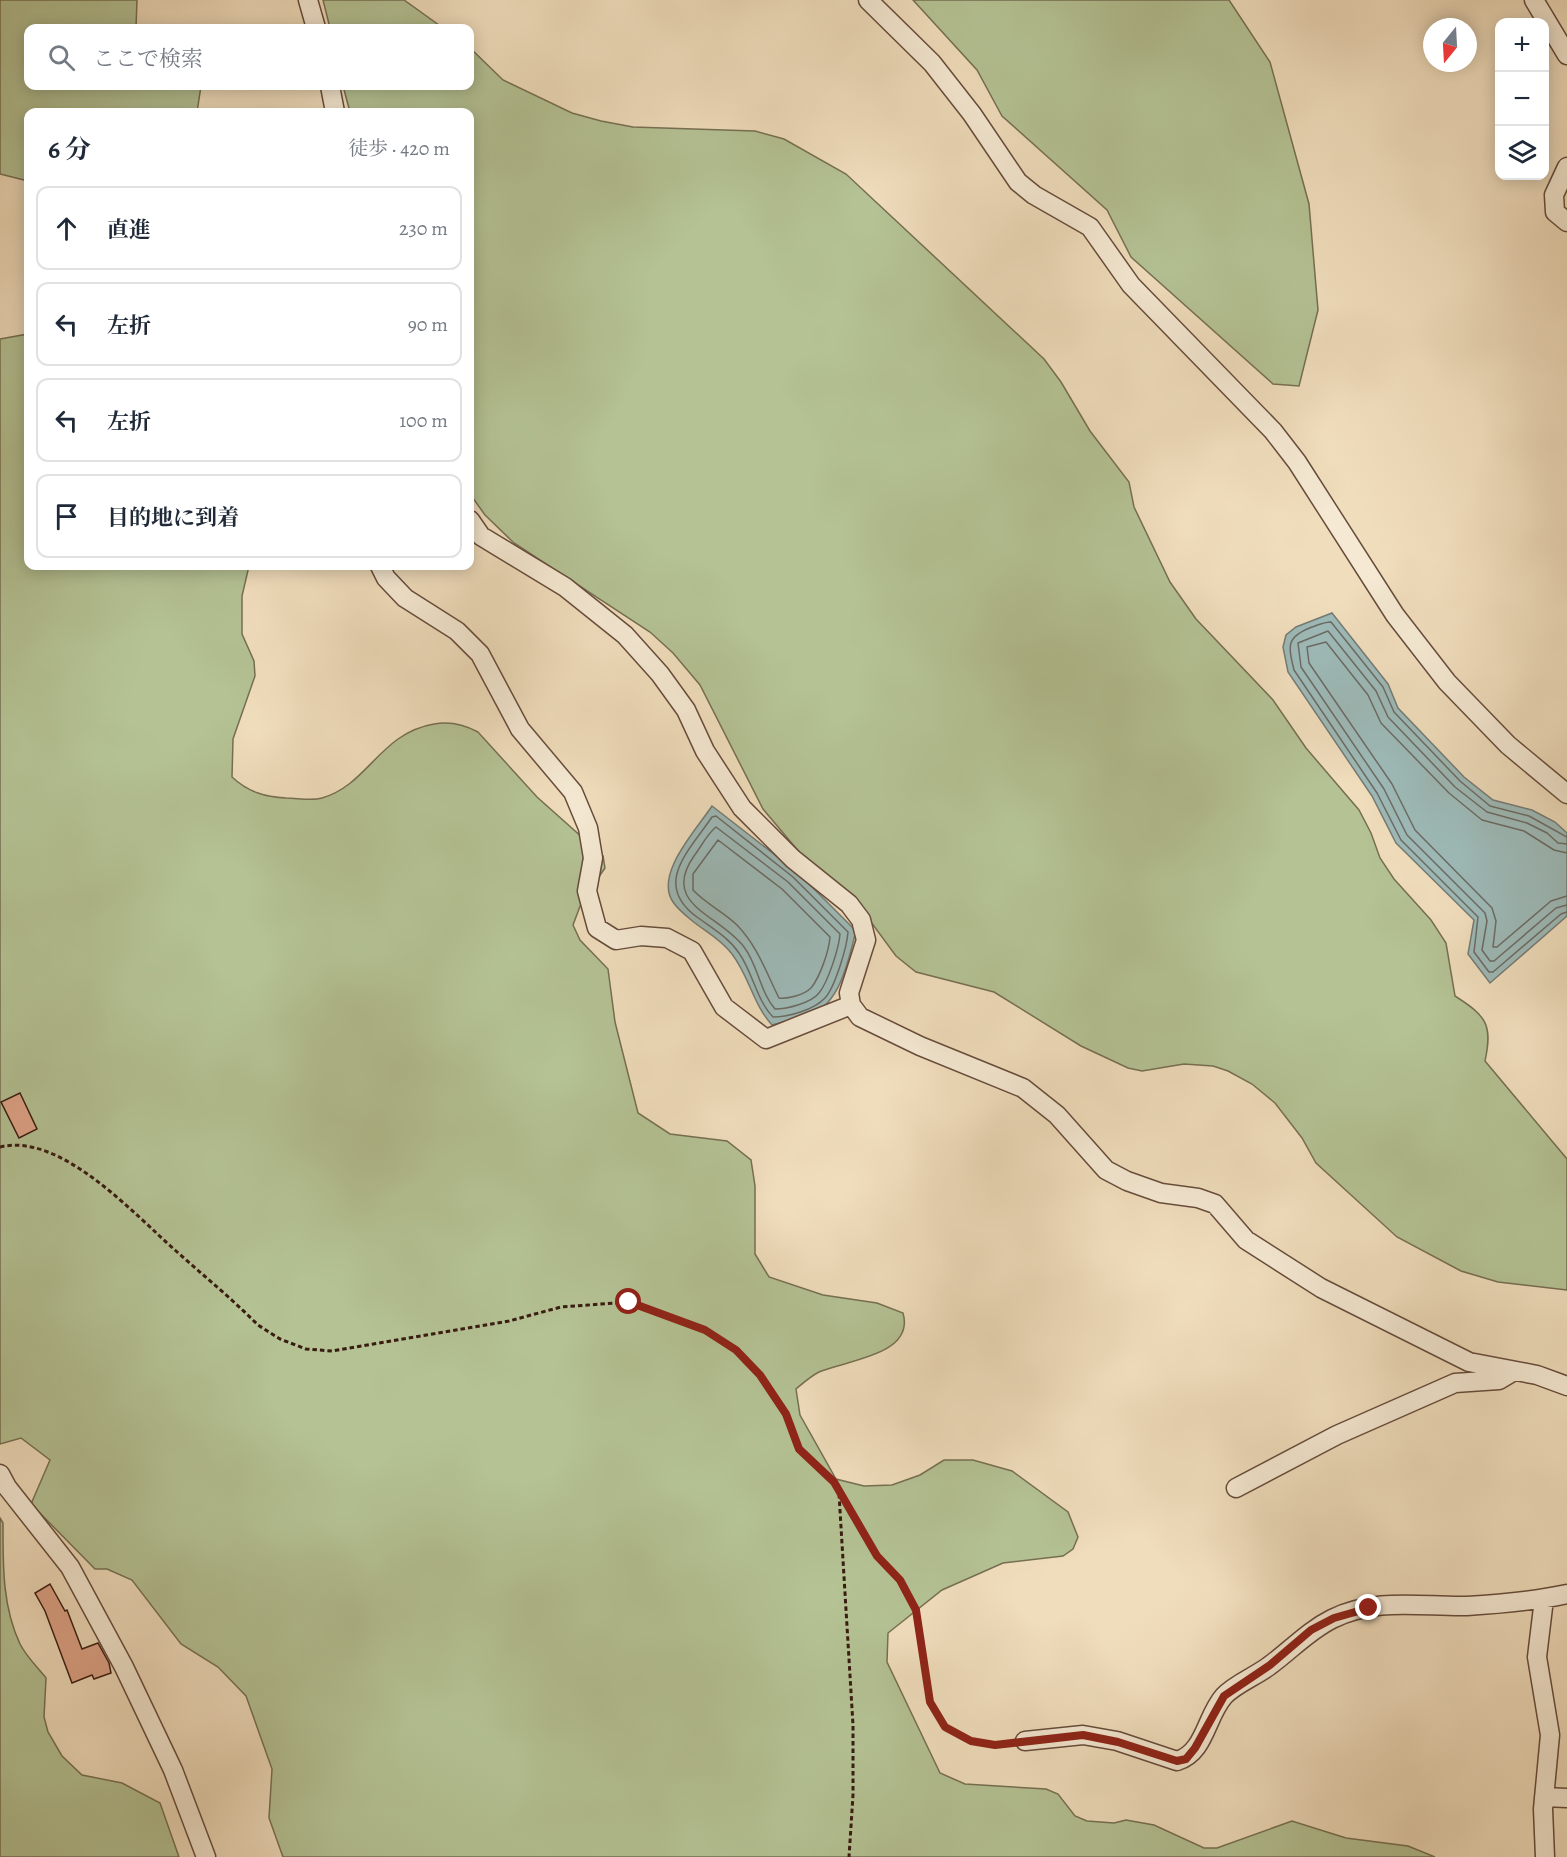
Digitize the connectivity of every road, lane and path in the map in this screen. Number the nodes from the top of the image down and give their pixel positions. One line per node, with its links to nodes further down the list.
1 (308, 0): 4 (street)
2 (868, 0): 12 (street)
3 (1534, 0): 5 (street)
4 (315, 24)
5 (1567, 54)
6 (331, 90): 7 (street)
7 (334, 108)
8 (1567, 167): 9 (street)
9 (1567, 222)
10 (474, 525): 13 (street)
11 (382, 570): 13 (street)
12 (1567, 794)
13 (851, 1005): 15 (street)
14 (0, 1147): 19 (path)
15 (1514, 1371): 16 (street); 18 (street)
16 (1567, 1386)
17 (0, 1474): 25 (street)
18 (1236, 1488)
19 (839, 1492): 22 (path); 26 (path)
20 (1567, 1594): 21 (street)
21 (1544, 1599): 22 (street); 23 (street)
22 (1025, 1741)
23 (1544, 1797): 24 (street); 27 (street)
24 (1567, 1798)
25 (206, 1857)
26 (849, 1857)
27 (1545, 1857)

